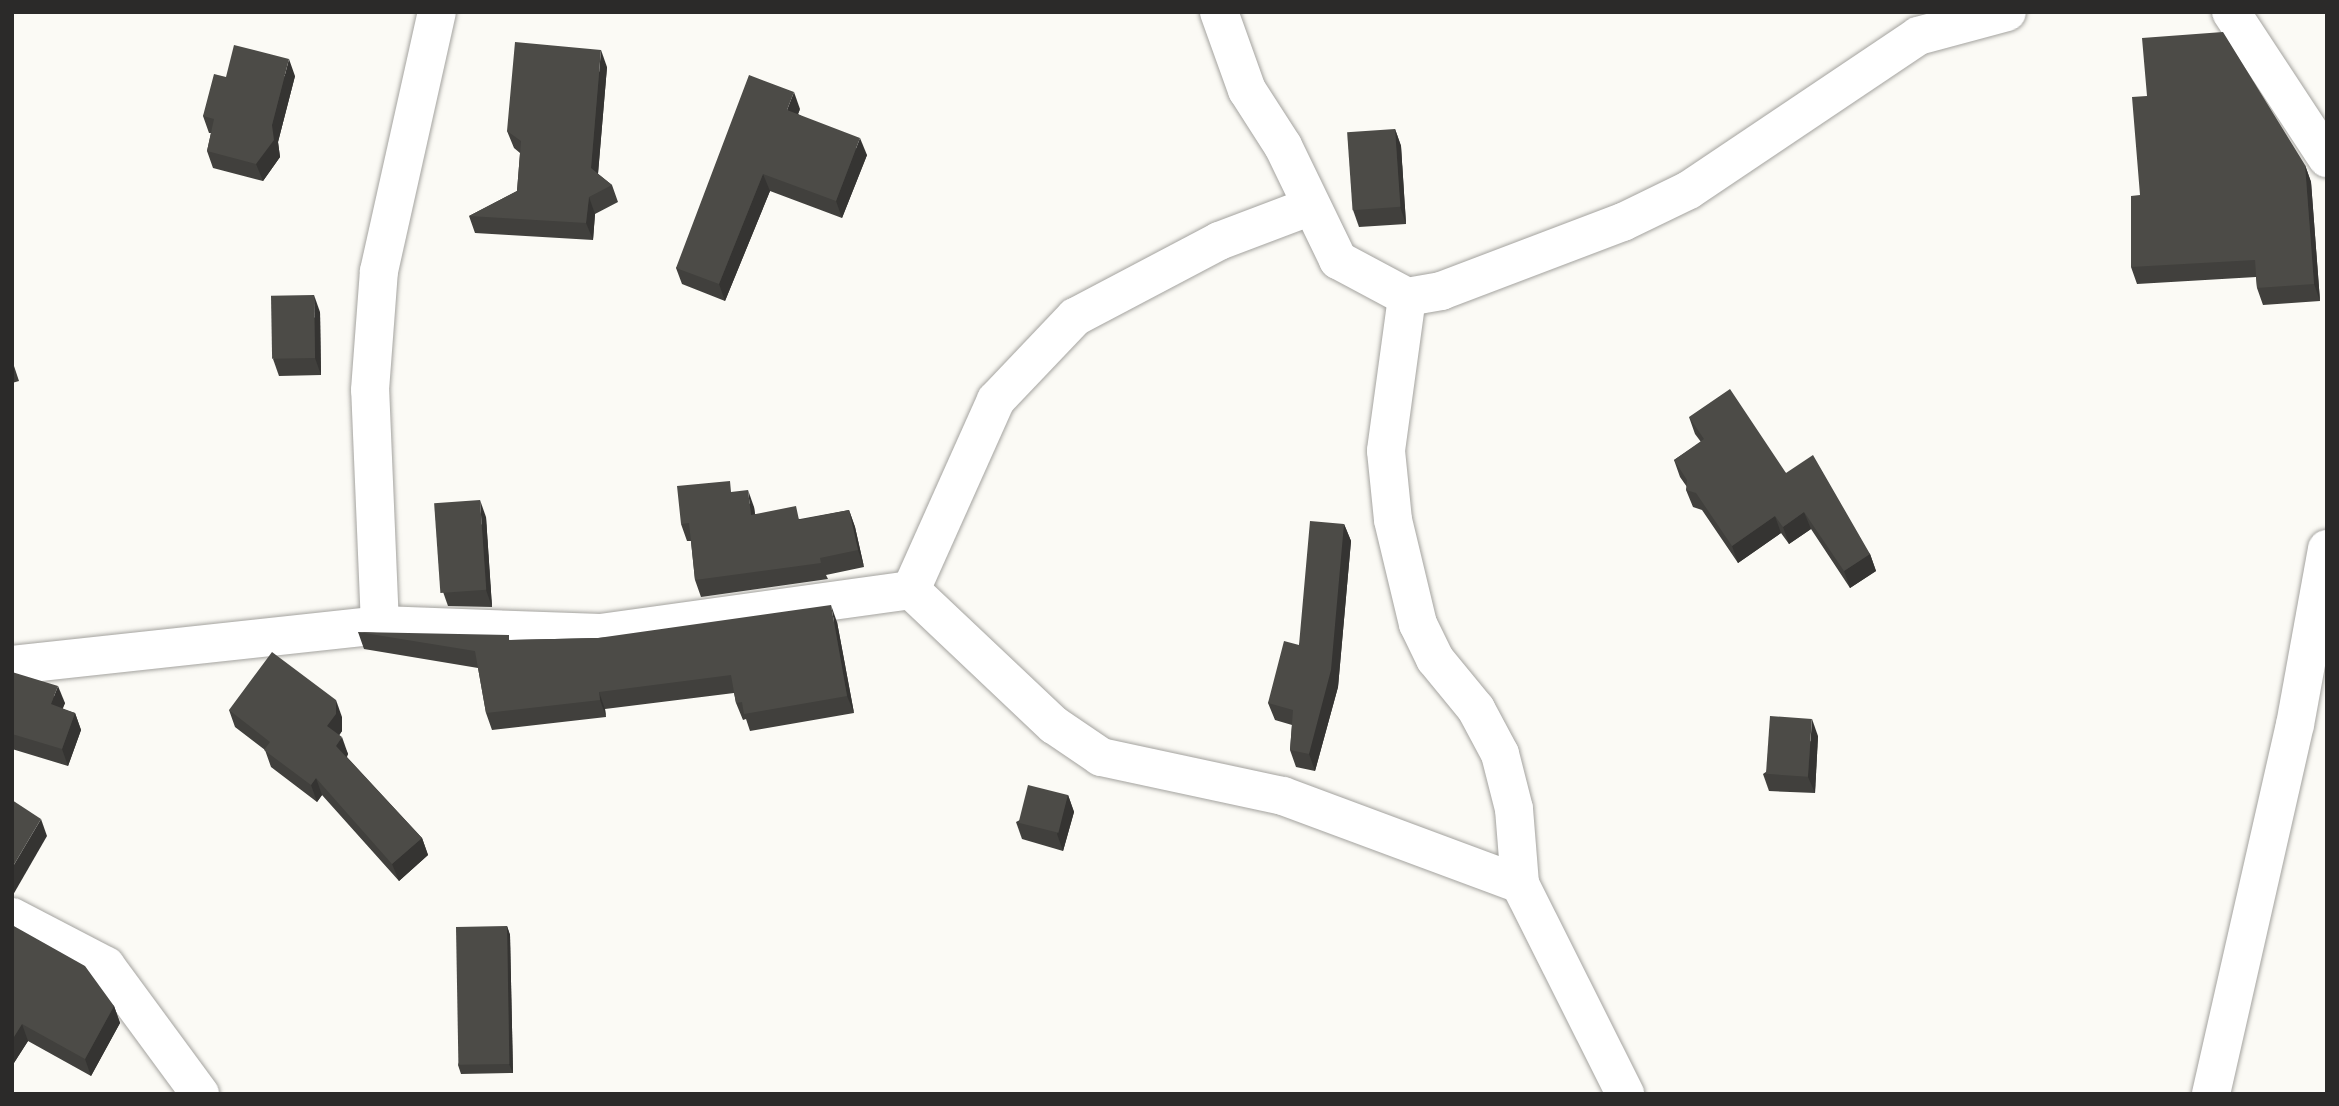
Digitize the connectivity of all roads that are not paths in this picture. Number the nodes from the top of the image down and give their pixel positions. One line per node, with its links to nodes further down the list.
1 (437, 12): 10 (street)
2 (1219, 12): 6 (street)
3 (2007, 12): 7 (street)
4 (2231, 12): 5 (street)
5 (2327, 158)
6 (1309, 208): 7 (street); 9 (street)
7 (1408, 298): 12 (street)
8 (2327, 550): 16 (street)
9 (911, 590): 10 (street); 12 (street)
10 (380, 625): 11 (street)
11 (12, 666)
12 (1520, 884): 15 (street)
13 (12, 917): 14 (street)
14 (200, 1094)
15 (1625, 1094)
16 (2211, 1094)

